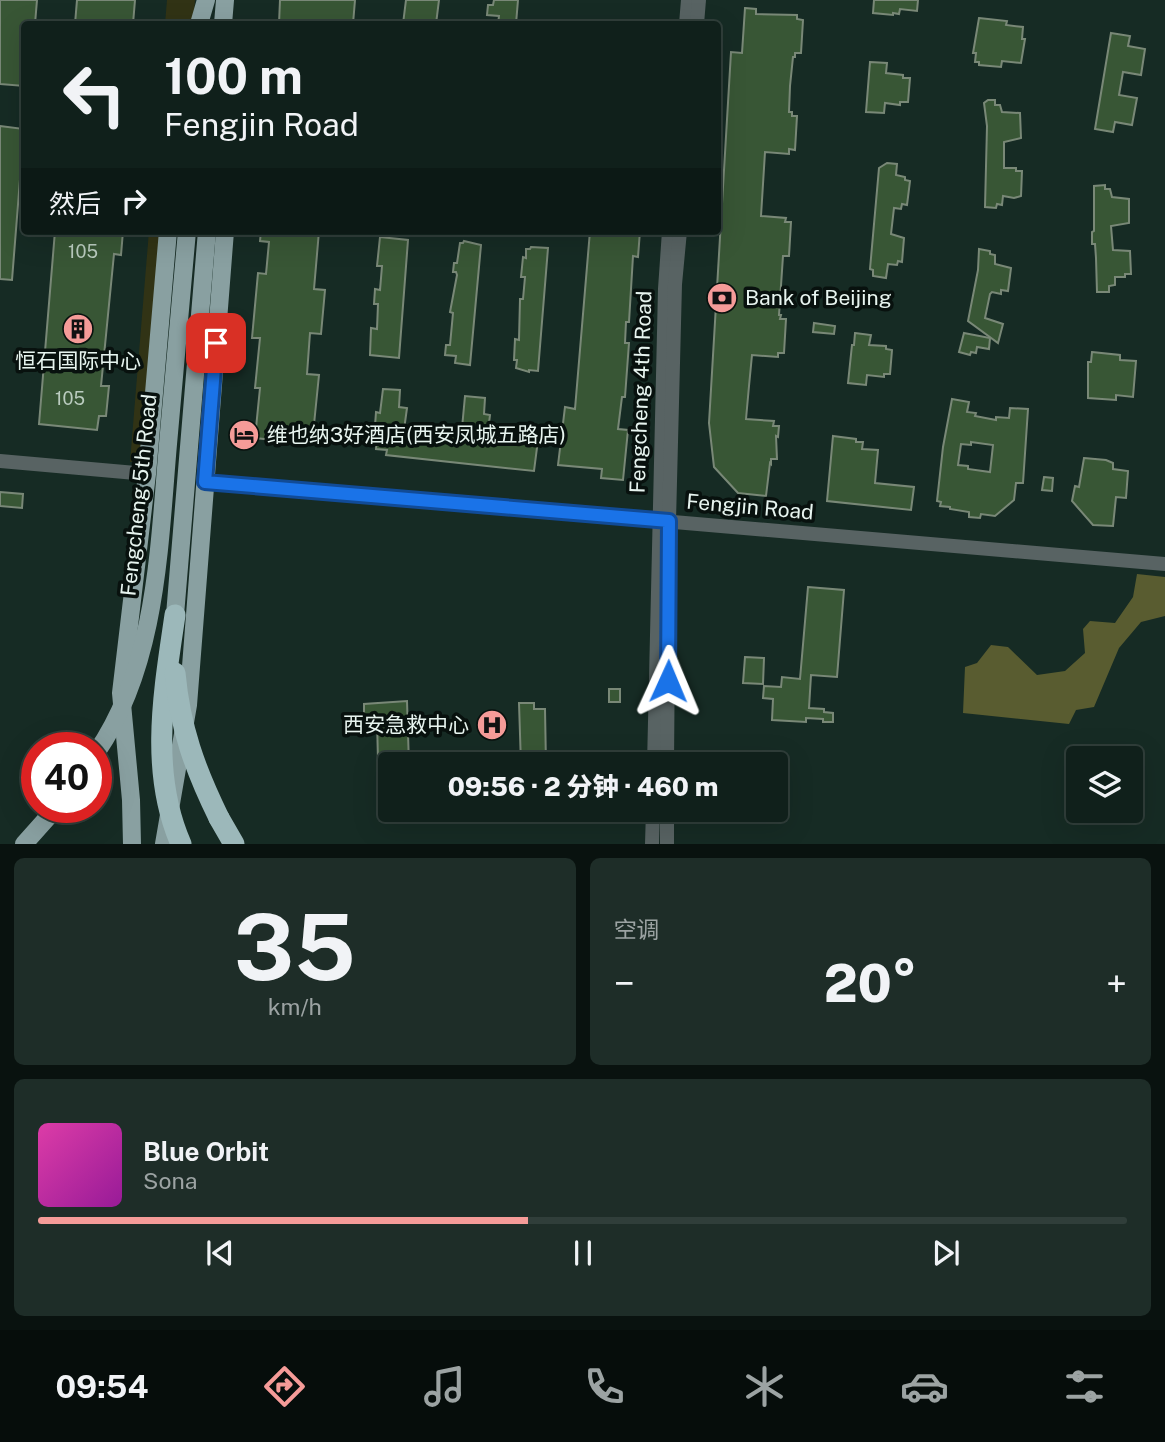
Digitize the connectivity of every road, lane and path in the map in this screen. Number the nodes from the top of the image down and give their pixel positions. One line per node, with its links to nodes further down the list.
1 (206, 0): 5 (main road); 6 (main road)
2 (225, 0): 7 (main road)
3 (688, 0): 8 (street)
4 (699, 0): 9 (street)
5 (200, 21)
6 (205, 21)
7 (223, 21)
8 (686, 21)
9 (697, 21)
10 (168, 235): 17 (main road)
11 (187, 235): 22 (main road, Fengcheng 5th Road, bridge)
12 (206, 235): 21 (main road, Fengcheng 5th Road)
13 (225, 235): 18 (main road)
14 (669, 235): 19 (street, Fengcheng 4th Road)
15 (680, 235): 19 (street, Fengcheng 4th Road)
16 (0, 461): 17 (street)
17 (147, 474): 29 (main road)
18 (205, 482): 19 (street, Fengjin Road); 30 (main road)
19 (664, 521): 20 (street, Fengjin Road); 23 (street, Fengcheng 4th Road); 24 (street, Fengcheng 4th Road)
20 (1165, 565)
21 (176, 615): 31 (highway, bridge); 32 (highway, bridge)
22 (107, 732)
23 (655, 752)
24 (667, 752)
25 (653, 822): 33 (street)
26 (667, 822): 34 (street)
27 (43, 823): 28 (main road)
28 (24, 844)
29 (132, 844)
30 (164, 844)
31 (181, 844)
32 (234, 844)
33 (652, 844)
34 (667, 844)

